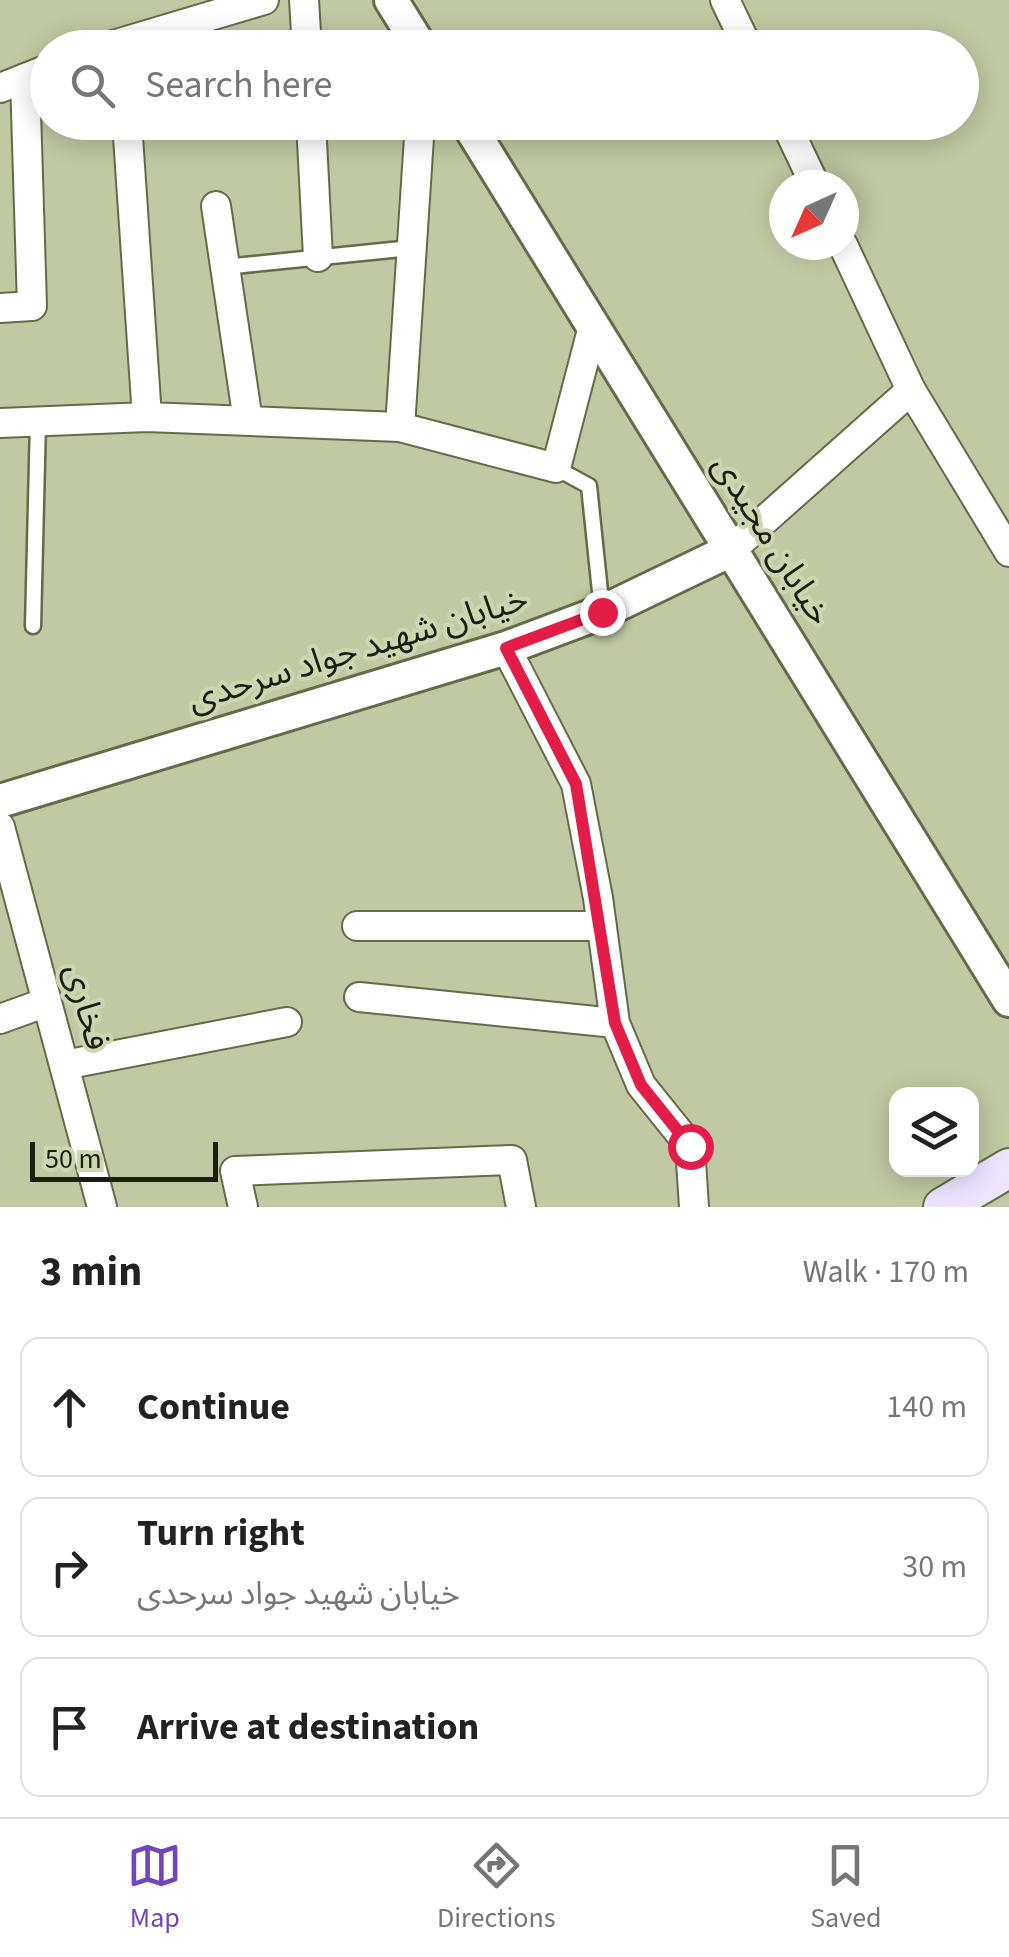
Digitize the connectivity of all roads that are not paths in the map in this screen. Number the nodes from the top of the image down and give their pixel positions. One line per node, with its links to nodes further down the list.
1 (260, 0): 6 (street)
2 (304, 0): 7 (street)
3 (414, 0): 5 (street)
4 (725, 0): 9 (street)
5 (392, 1): 8 (street)
6 (163, 30)
7 (306, 30)
8 (410, 30)
9 (739, 30)
10 (24, 78): 22 (street)
11 (128, 140): 25 (street)
12 (312, 140): 19 (street)
13 (419, 140): 18 (street)
14 (478, 140): 23 (street, خیابان مجیدی)
15 (794, 140): 16 (street)
16 (808, 170)
17 (216, 206): 21 (street)
18 (411, 248): 19 (lane); 29 (street)
19 (318, 258): 21 (lane)
20 (850, 260): 24 (street)
21 (225, 267): 27 (street)
22 (0, 308)
23 (593, 326): 30 (street); 33 (street, خیابان مجیدی)
24 (911, 390): 32 (street); 33 (street)
25 (147, 417): 26 (street); 27 (street)
26 (38, 421): 28 (street); 36 (lane)
27 (248, 421): 29 (street)
28 (0, 423)
29 (400, 427): 30 (street)
30 (556, 468): 35 (lane)
31 (1009, 500): 32 (street)
32 (980, 504): 34 (street)
33 (731, 550): 35 (street, خیابان شهید جواد سرحدی); 43 (street, خیابان مجیدی)
34 (1009, 552)
35 (602, 612): 37 (street, خیابان شهید جواد سرحدی)
36 (33, 626)
37 (506, 648): 38 (street, خیابان شهید جواد سرحدی); 41 (street)
38 (0, 801)
39 (0, 827): 44 (street, فخاری)
40 (357, 926): 41 (street)
41 (602, 926): 47 (street)
42 (359, 997): 47 (street)
43 (1009, 1000)
44 (47, 1002): 45 (street); 48 (street, فخاری)
45 (0, 1019)
46 (287, 1022): 48 (street)
47 (615, 1023): 53 (street)
48 (64, 1065): 50 (street, فخاری)
49 (1009, 1168): 54 (main road)
50 (102, 1207)
51 (243, 1207): 52 (street)
52 (520, 1207)
53 (694, 1207)
54 (942, 1207)

